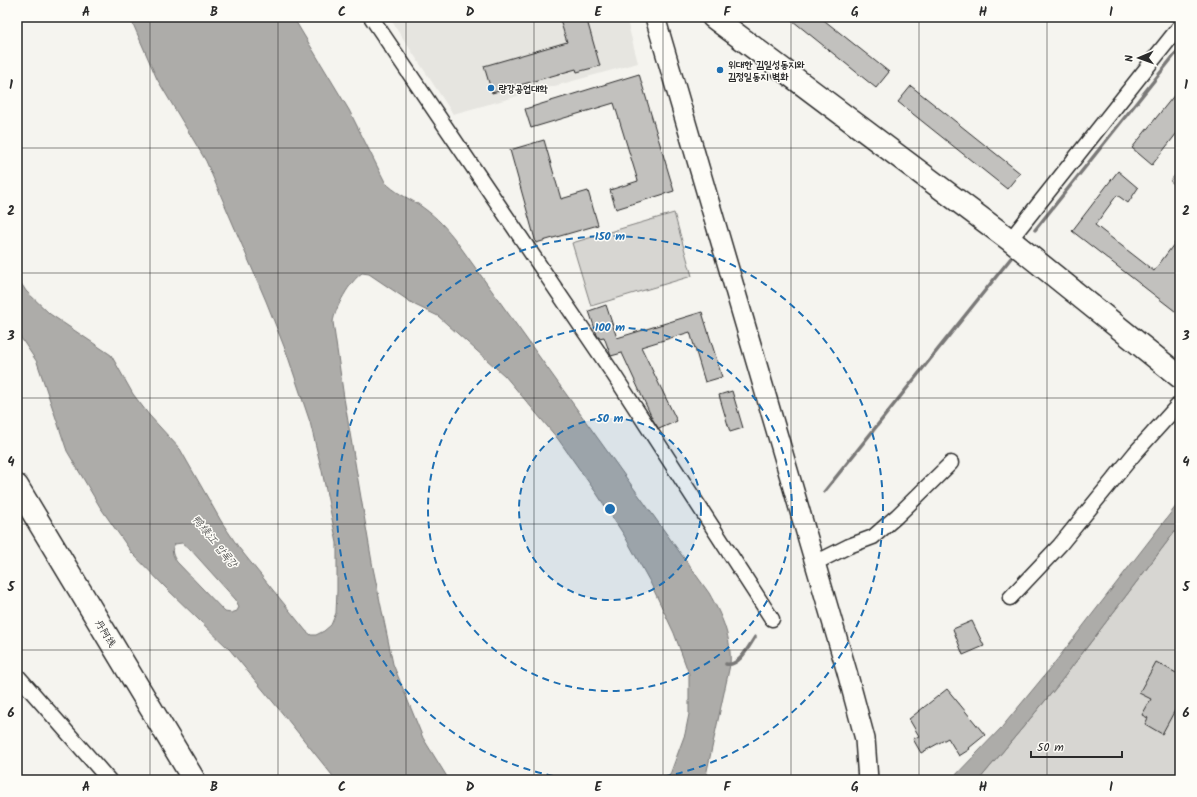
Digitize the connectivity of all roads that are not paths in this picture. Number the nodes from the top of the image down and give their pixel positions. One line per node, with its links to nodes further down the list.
1 (371, 17): 12 (street)
2 (656, 17): 10 (main road)
3 (721, 19): 5 (main road)
4 (1180, 26): 5 (street)
5 (1010, 240): 6 (main road)
6 (1180, 376)
7 (1180, 403): 11 (street)
8 (951, 463): 10 (street)
9 (17, 486): 15 (main road, 丹阿线)
10 (815, 563): 16 (main road)
11 (1010, 598)
12 (772, 619)
13 (17, 675): 14 (street)
14 (109, 780)
15 (194, 780)
16 (868, 780)

